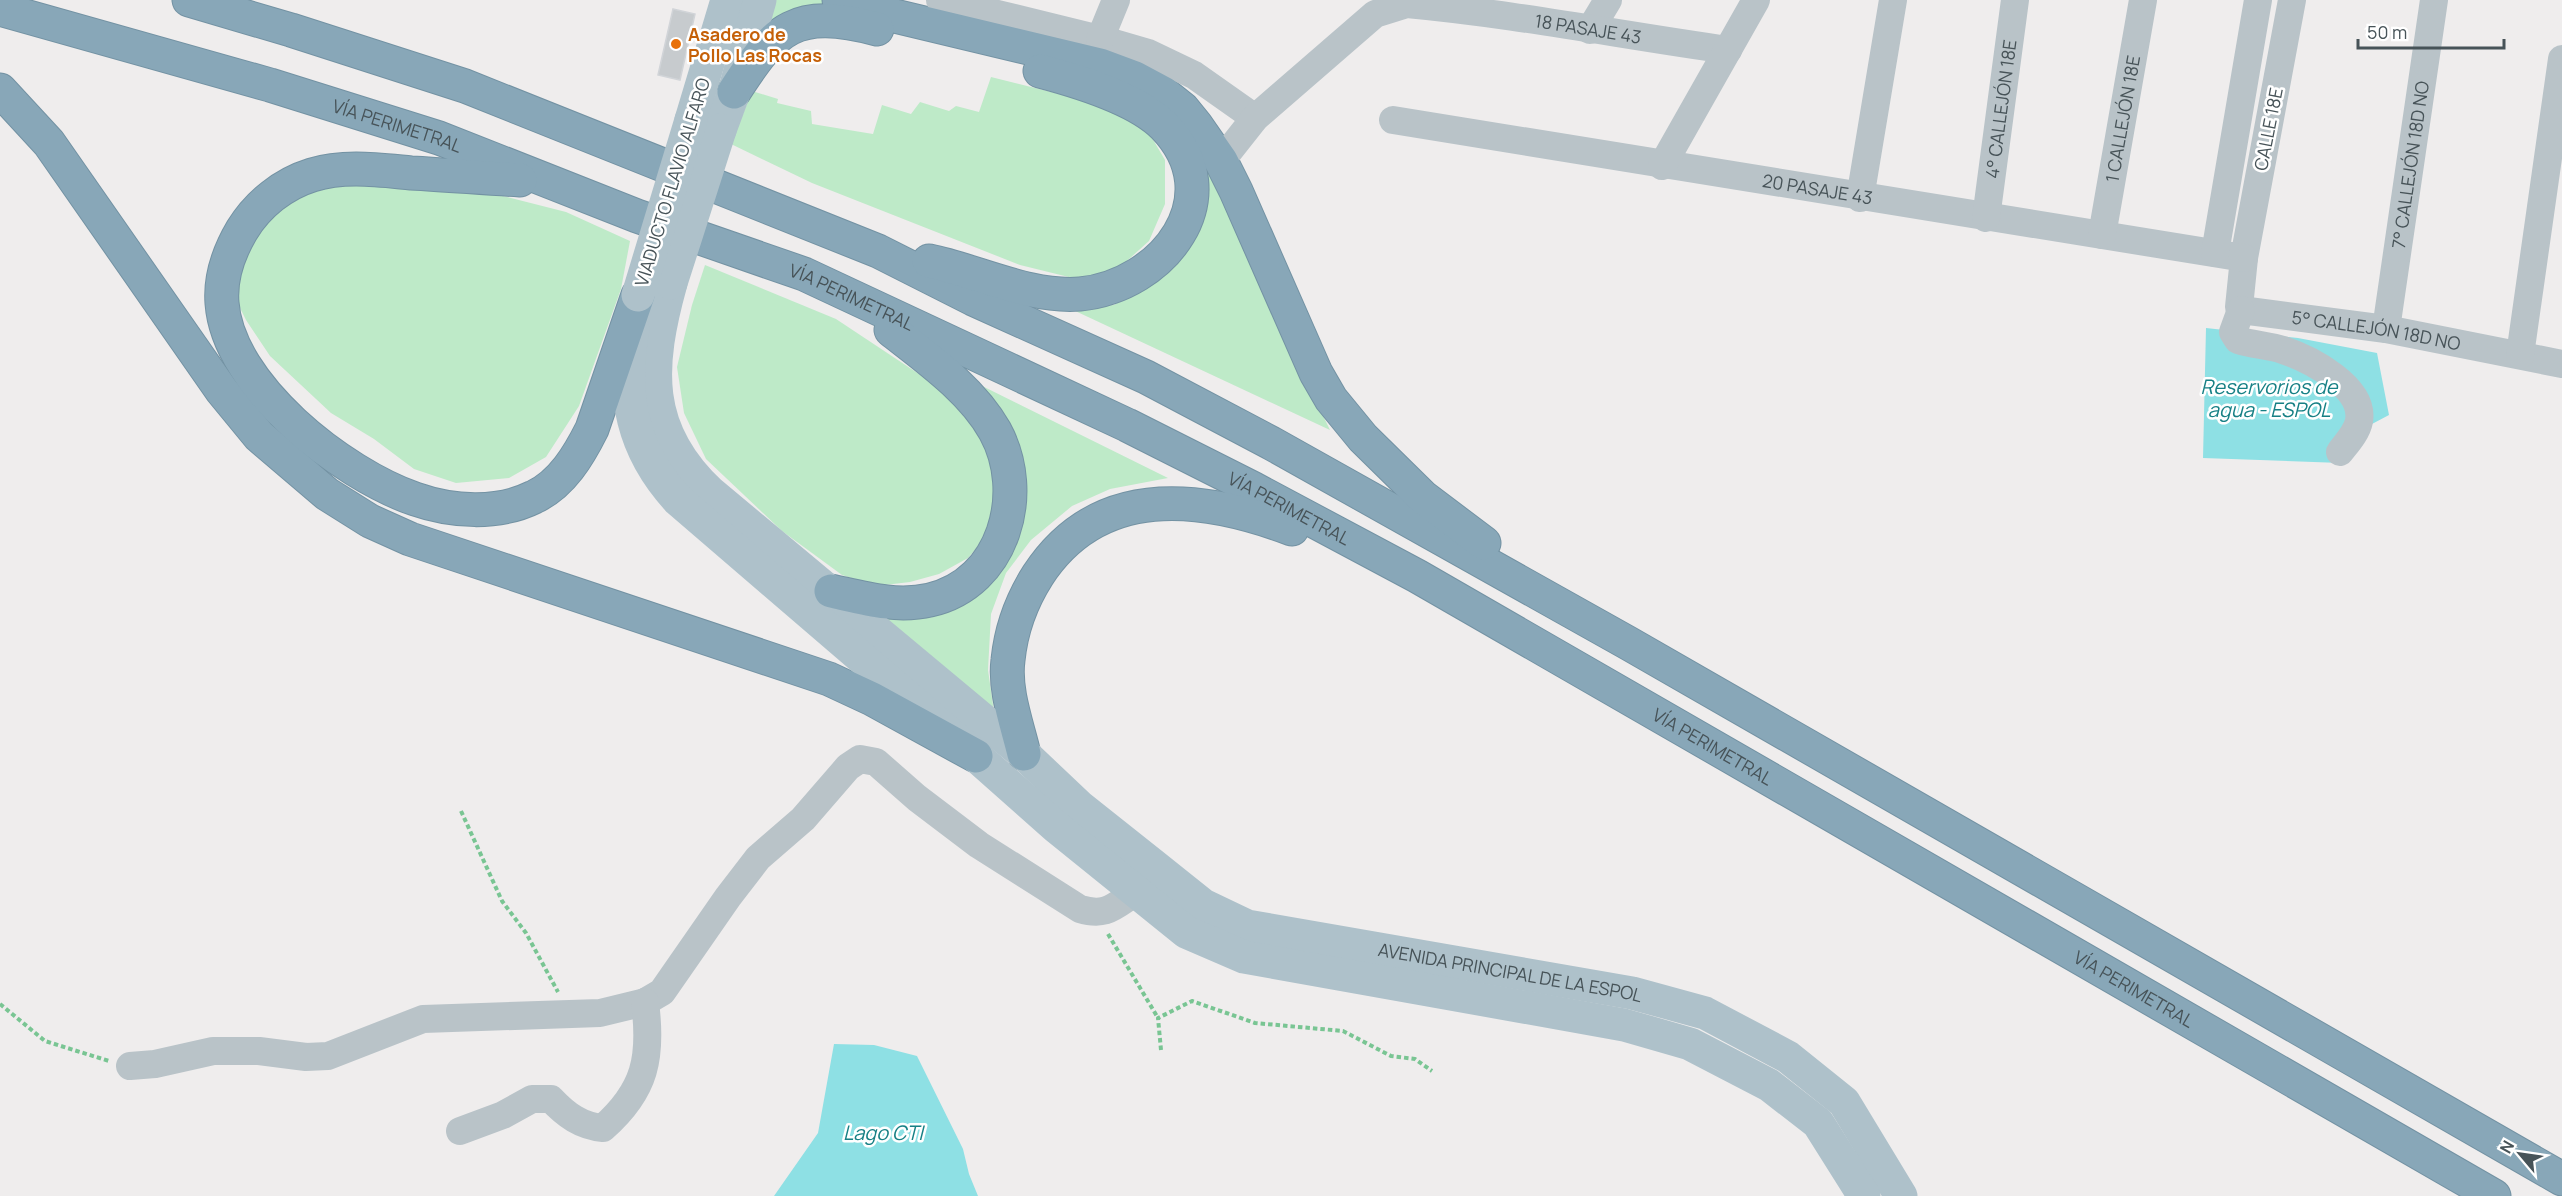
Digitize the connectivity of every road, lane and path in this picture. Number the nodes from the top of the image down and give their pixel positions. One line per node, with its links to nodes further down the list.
1 (189, 0): 19 (highway)
2 (230, 0): 19 (highway)
3 (760, 0): 25 (main road, VIADUCTO FLAVIO ALFARO)
4 (839, 0): 29 (highway)
5 (940, 0): 17 (street)
6 (1116, 0): 21 (street)
7 (1608, 0): 20 (street)
8 (1756, 0): 22 (street)
9 (1893, 0): 32 (street)
10 (2015, 0): 33 (street, 4° CALLEJÓN 18E)
11 (2143, 0): 34 (street, 1 CALLEJÓN 18E)
12 (2258, 0): 36 (street, CALLE 18E)
13 (2292, 0): 37 (street, CALLE 18E)
14 (2434, 0): 41 (street, 7° CALLEJÓN 18D NO)
15 (725, 2): 28 (main road, VIADUCTO FLAVIO ALFARO)
16 (1491, 6): 20 (street, 18 PASAJE 43); 26 (street, 18 PASAJE 43)
17 (996, 7): 21 (street)
18 (0, 9): 31 (highway, VÍA PERIMETRAL)
19 (291, 30): 35 (highway)
20 (1590, 30): 22 (street, 18 PASAJE 43)
21 (1100, 39): 26 (street)
22 (1728, 50): 30 (street)
23 (2562, 59): 42 (street)
24 (0, 90): 49 (highway)
25 (734, 92): 28 (main road, VIADUCTO FLAVIO ALFARO); 35 (highway)
26 (1255, 118): 29 (street, 18 PASAJE 43)
27 (1393, 120): 30 (street, 20 PASAJE 43)
28 (706, 125): 39 (main road, VIADUCTO FLAVIO ALFARO, bridge); 46 (main road, VIADUCTO FLAVIO ALFARO, bridge)
29 (1221, 161): 47 (highway)
30 (1662, 166): 32 (street, 20 PASAJE 43)
31 (555, 182): 38 (highway, VÍA PERIMETRAL); 39 (highway)
32 (1860, 198): 33 (street, 20 PASAJE 43)
33 (1986, 218): 34 (street, 20 PASAJE 43)
34 (2102, 236): 36 (street, 20 PASAJE 43)
35 (878, 251): 47 (highway)
36 (2215, 253): 37 (street, 20 PASAJE 43)
37 (2244, 258): 40 (street)
38 (804, 274): 45 (highway, VÍA PERIMETRAL); 46 (highway)
39 (638, 295): 49 (main road, VIADUCTO FLAVIO ALFARO)
40 (2241, 310): 41 (street, 5° CALLEJÓN 18D NO); 44 (street)
41 (2386, 329): 42 (street, 5° CALLEJÓN 18D NO)
42 (2520, 356): 43 (street, 5° CALLEJÓN 18D NO)
43 (2562, 364)
44 (2340, 452)
45 (1416, 576): 48 (highway); 67 (highway, VÍA PERIMETRAL)
46 (831, 591): 48 (main road, VIADUCTO FLAVIO ALFARO)
47 (1628, 644): 64 (highway)
48 (1024, 754): 50 (main road, VIADUCTO FLAVIO ALFARO)
49 (976, 756): 50 (main road, VIADUCTO FLAVIO ALFARO)
50 (1042, 793): 52 (main road, AVENIDA PRINCIPAL DE LA ESPOL); 52 (main road, AVENIDA PRINCIPAL DE LA ESPOL)
51 (461, 811): 58 (path)
52 (1144, 879): 53 (street); 54 (main road, AVENIDA PRINCIPAL DE LA ESPOL); 57 (main road, AVENIDA PRINCIPAL DE LA ESPOL)
53 (1095, 913): 55 (street); 59 (path)
54 (1530, 973): 57 (main road); 66 (main road, AVENIDA PRINCIPAL DE LA ESPOL)
55 (645, 1002): 58 (street); 63 (street)
56 (0, 1004): 61 (path)
57 (1523, 1008): 65 (main road, AVENIDA PRINCIPAL DE LA ESPOL)
58 (577, 1013): 61 (street)
59 (1158, 1018): 60 (path); 62 (path)
60 (1161, 1050)
61 (130, 1065)
62 (1432, 1071)
63 (460, 1131)
64 (2562, 1179)
65 (1864, 1196)
66 (1901, 1196)
67 (2494, 1196)

